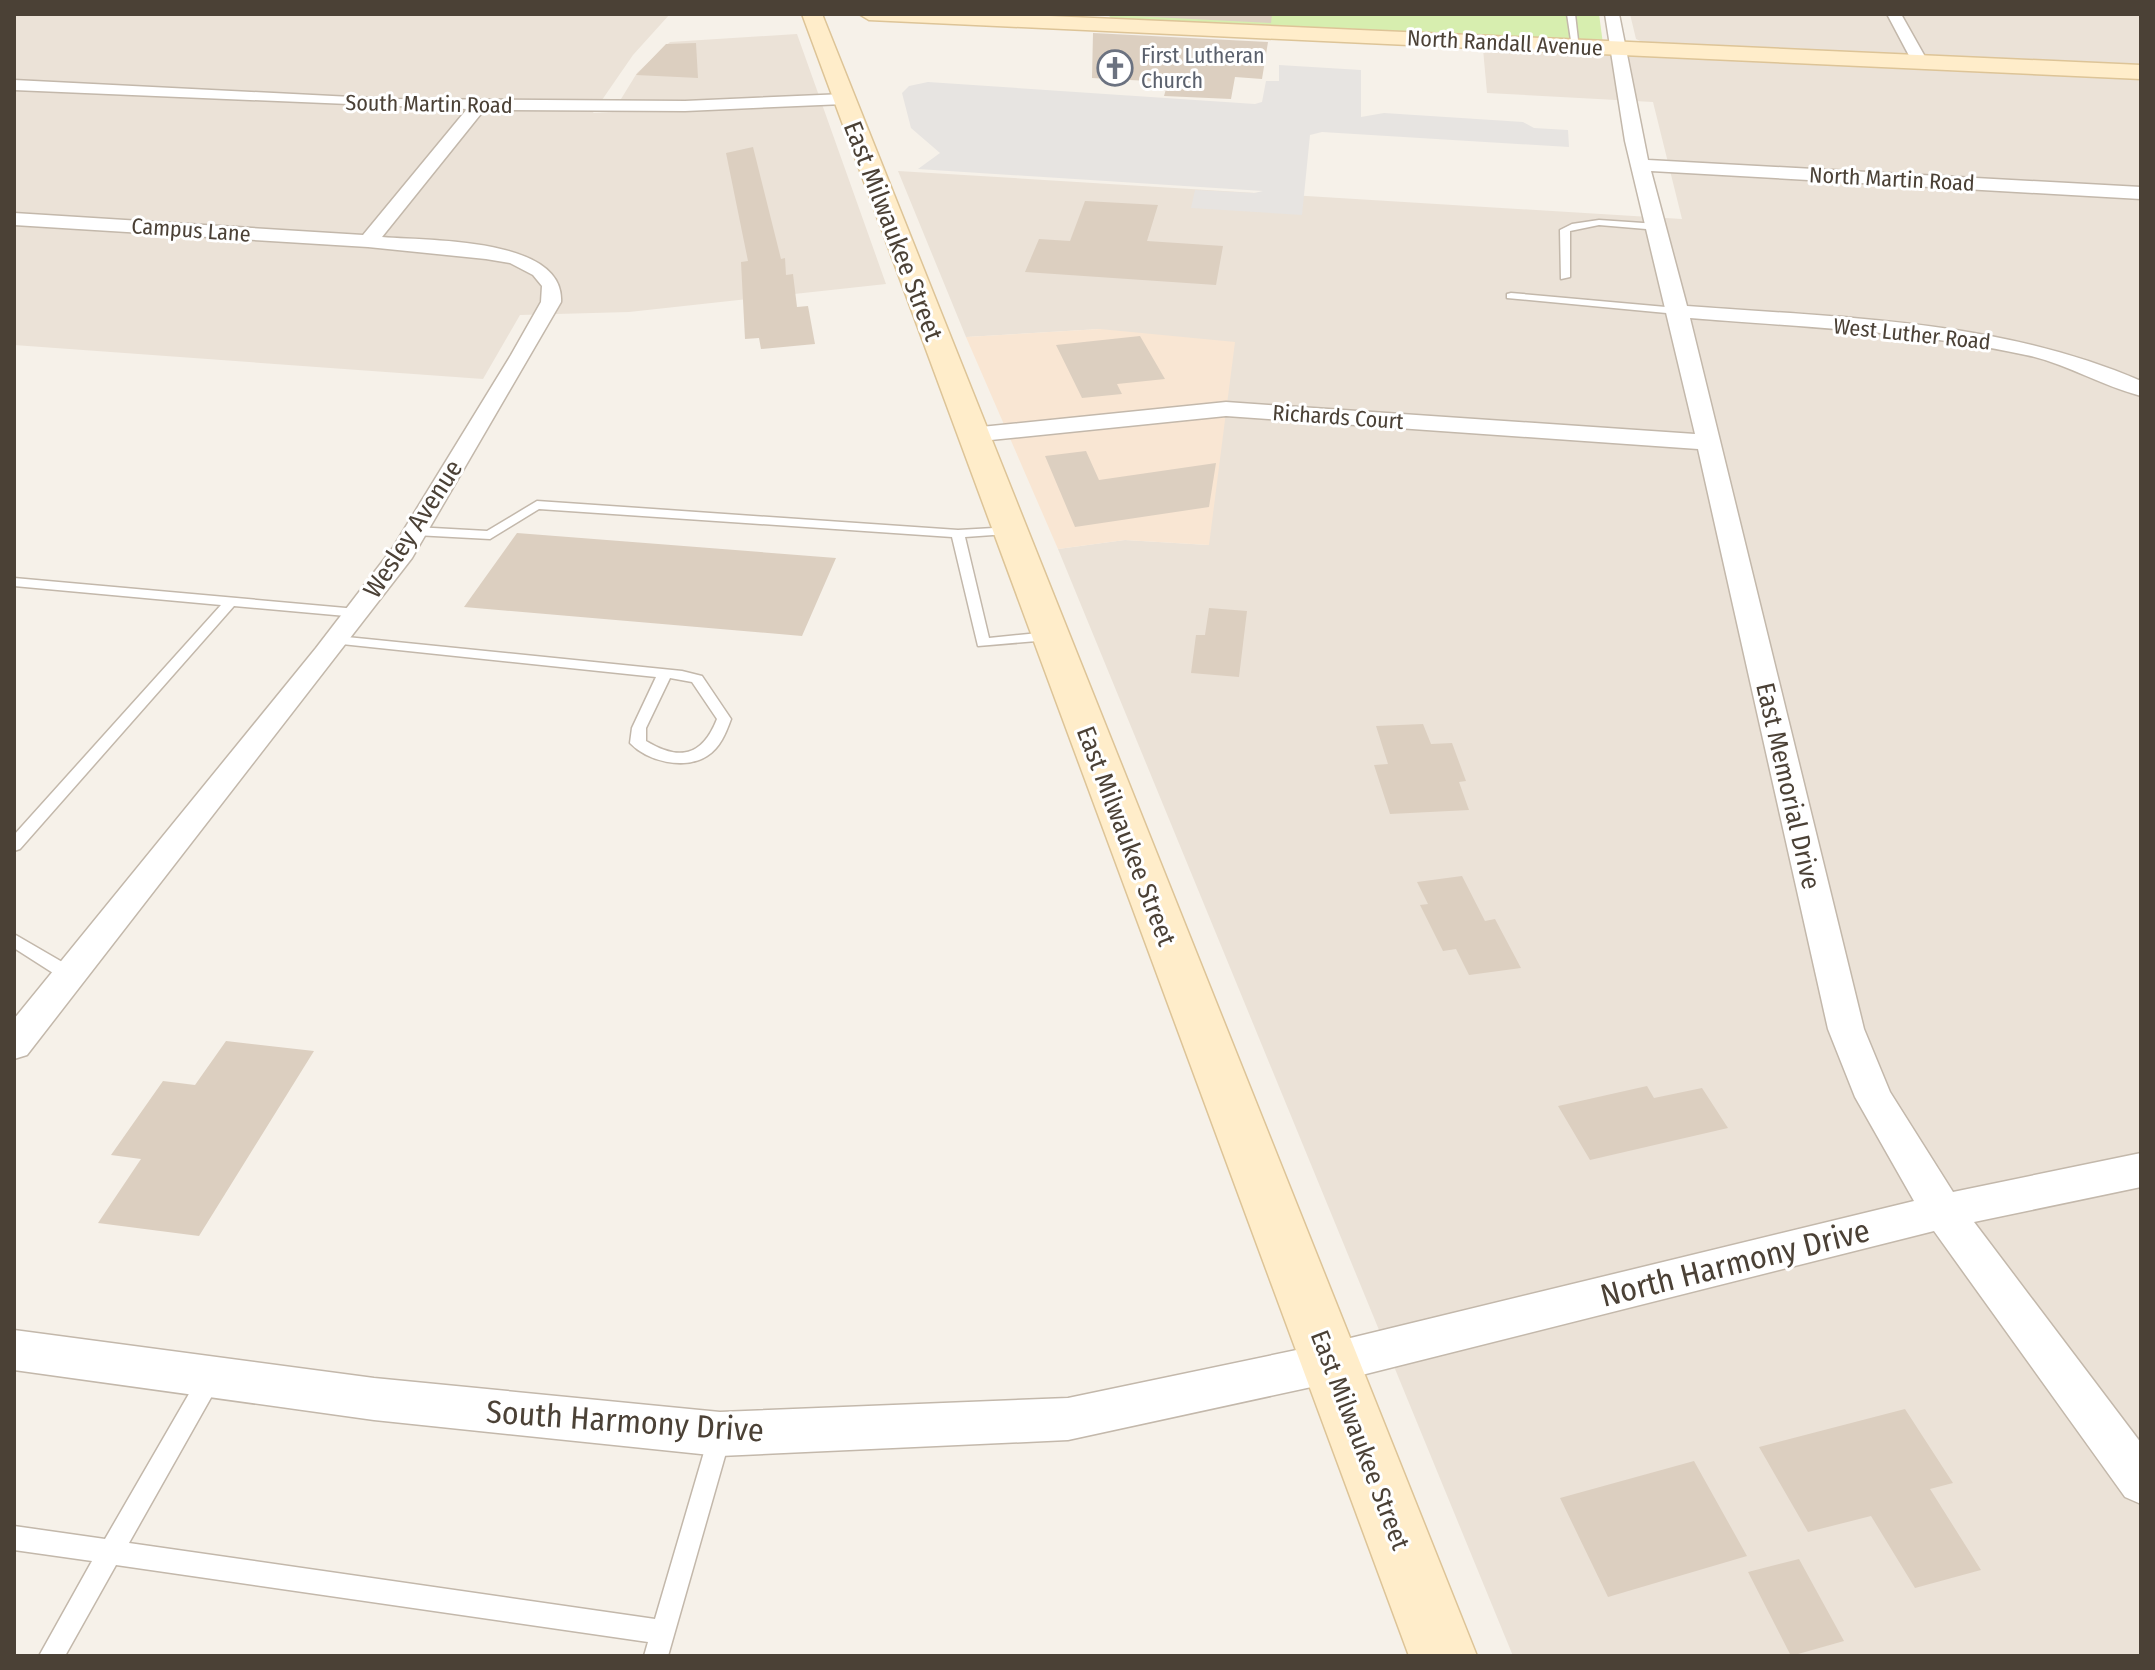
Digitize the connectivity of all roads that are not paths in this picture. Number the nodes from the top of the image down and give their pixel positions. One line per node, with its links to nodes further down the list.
1 (812, 14): 13 (main road, East Milwaukee Street)
2 (869, 14): 7 (main road, North Randall Avenue)
3 (1555, 14): 4 (lane)
4 (1571, 14): 8 (lane)
5 (1612, 14): 9 (street, East Memorial Drive)
6 (1894, 14): 10 (street)
7 (1096, 19): 8 (main road, North Randall Avenue)
8 (1576, 47): 9 (main road, North Randall Avenue)
9 (1618, 49): 10 (main road, North Randall Avenue); 15 (street, East Memorial Drive)
10 (1920, 62): 11 (main road, North Randall Avenue)
11 (2141, 72)
12 (14, 85): 14 (street, South Martin Road)
13 (844, 99): 14 (street, South Martin Road); 24 (main road, East Milwaukee Street)
14 (479, 105): 19 (street)
15 (1642, 165): 16 (street, North Martin Road); 18 (street, East Memorial Drive)
16 (2141, 193)
17 (14, 219): 19 (street, Campus Lane)
18 (1658, 227): 20 (lane); 22 (street, East Memorial Drive)
19 (368, 241): 27 (street, Wesley Avenue)
20 (1565, 277)
21 (1511, 296): 22 (lane)
22 (1677, 311): 23 (street, West Luther Road); 25 (street, East Memorial Drive)
23 (2141, 389)
24 (971, 435): 25 (street, Richards Court); 26 (main road, East Milwaukee Street)
25 (1706, 442): 40 (street, East Memorial Drive)
26 (1007, 530): 28 (lane); 32 (main road, East Milwaukee Street)
27 (415, 531): 28 (lane); 31 (street, Wesley Avenue)
28 (958, 534): 32 (lane)
29 (14, 582): 30 (lane)
30 (231, 602): 31 (lane); 35 (lane)
31 (357, 613): 33 (street, Wesley Avenue)
32 (1049, 636): 42 (main road, East Milwaukee Street)
33 (337, 640): 34 (lane); 37 (street, Wesley Avenue)
34 (665, 674): 34 (lane)
35 (14, 845)
36 (14, 940): 37 (lane)
37 (70, 975): 38 (street, Wesley Avenue)
38 (14, 1045)
39 (2141, 1170): 40 (street, North Harmony Drive)
40 (1943, 1211): 42 (street, North Harmony Drive); 45 (street, East Memorial Drive)
41 (14, 1350): 43 (street, South Harmony Drive)
42 (1330, 1363): 44 (street, South Harmony Drive); 51 (main road, East Milwaukee Street)
43 (211, 1377): 44 (street, South Harmony Drive); 47 (lane)
44 (720, 1434): 48 (lane)
45 (2141, 1481)
46 (14, 1538): 47 (lane)
47 (109, 1555): 48 (lane); 49 (lane)
48 (663, 1632): 50 (lane)
49 (51, 1656)
50 (656, 1656)
51 (1443, 1656)

